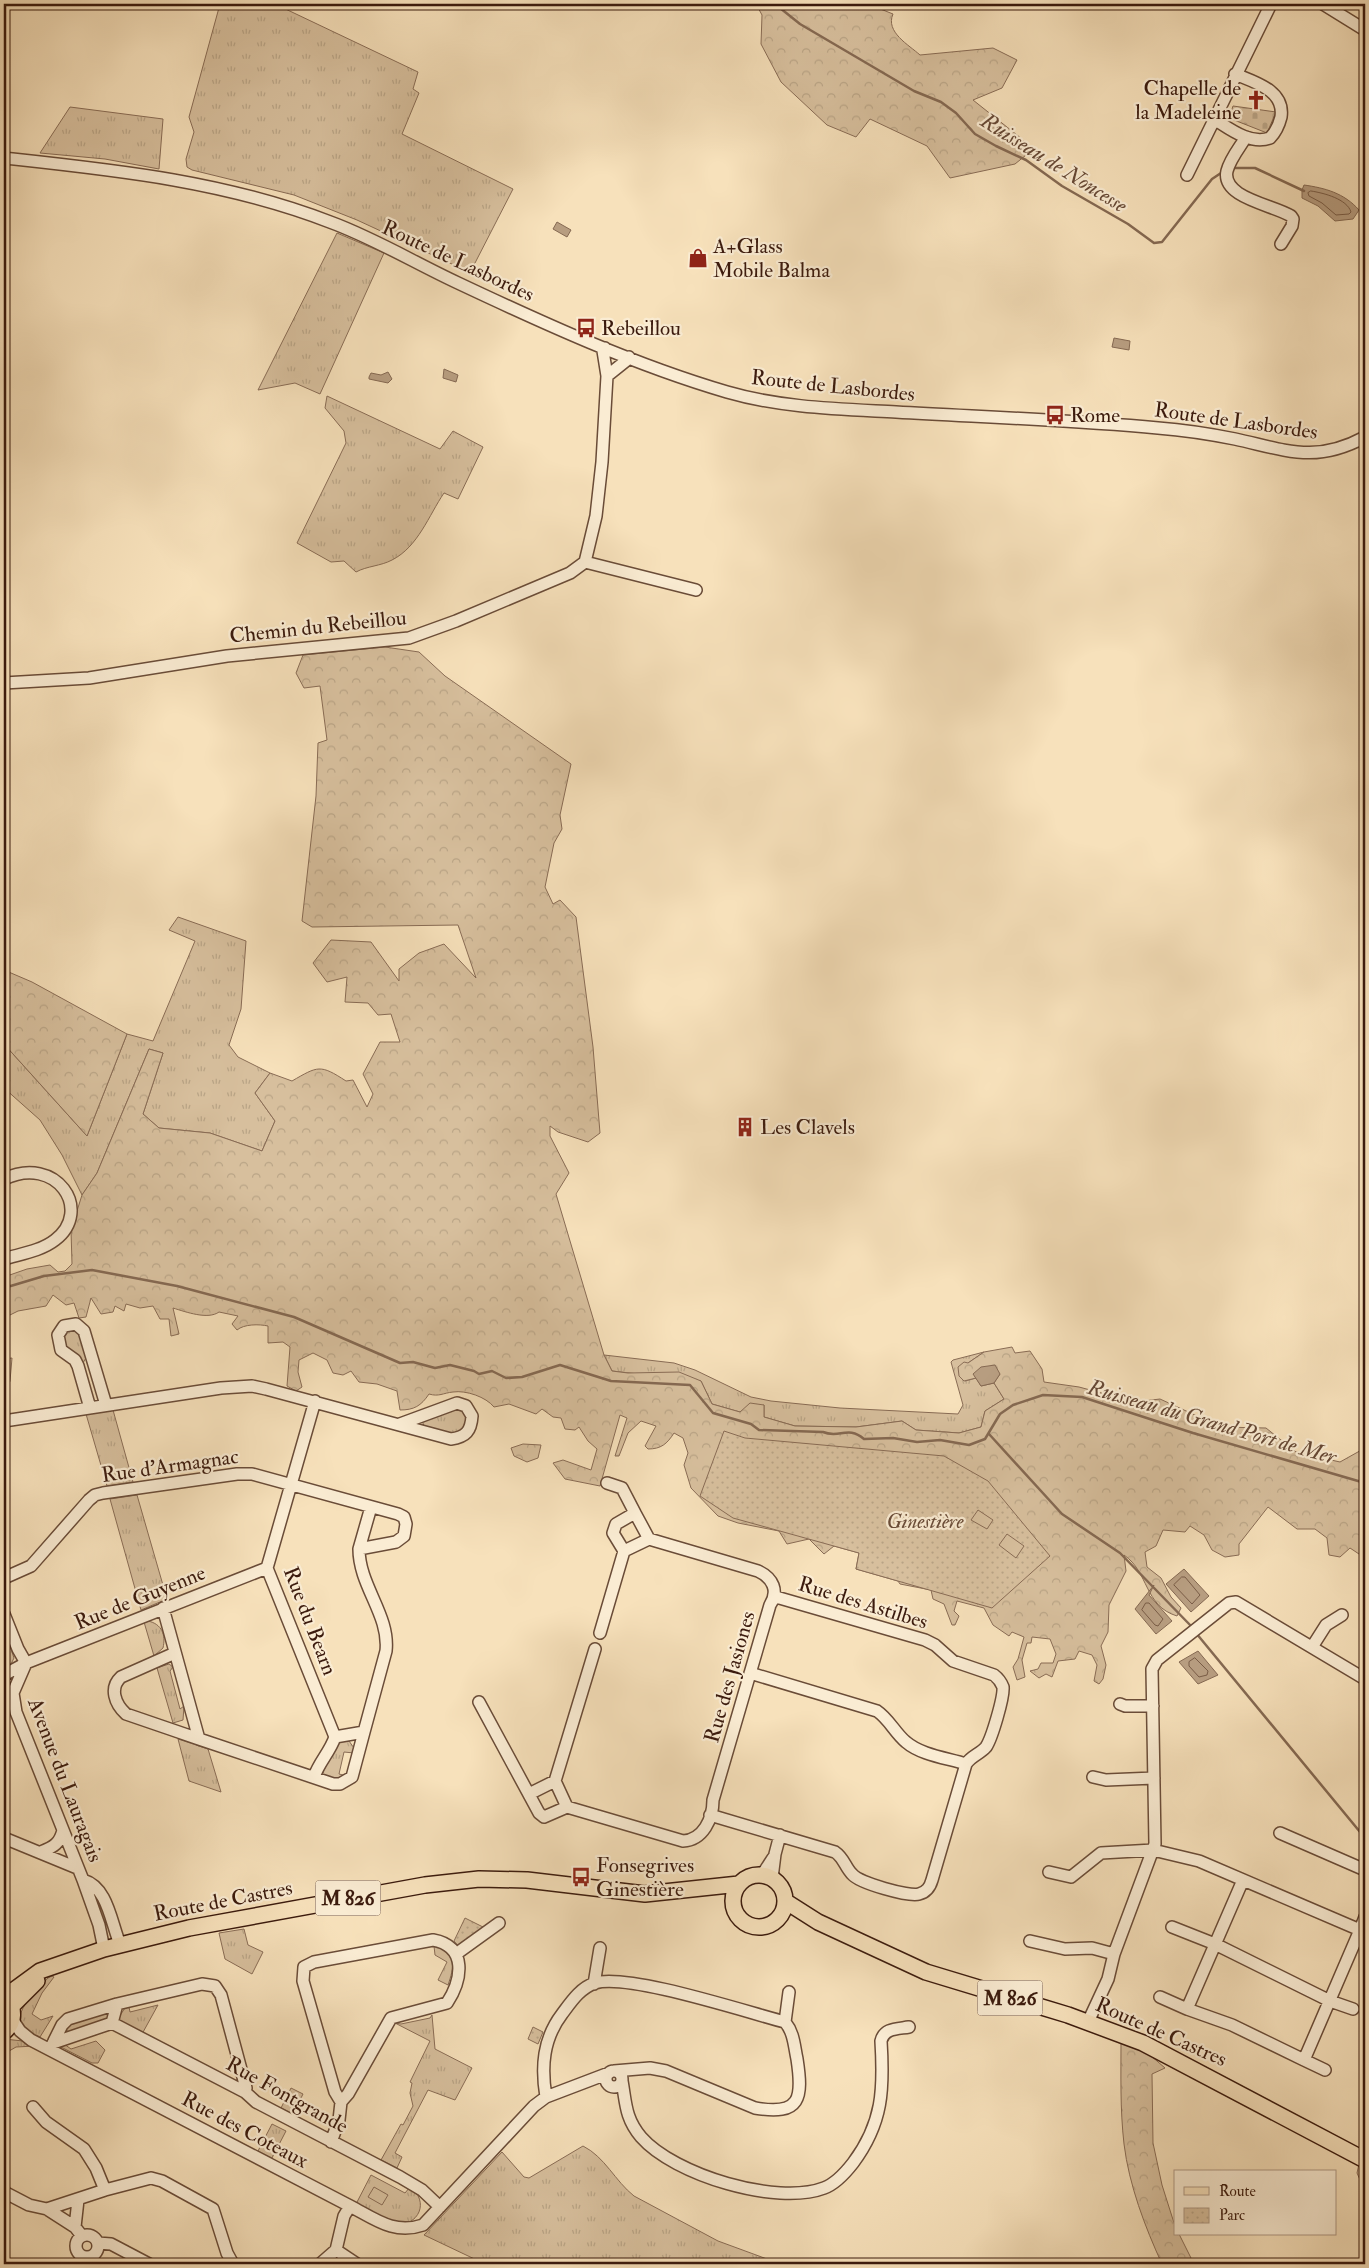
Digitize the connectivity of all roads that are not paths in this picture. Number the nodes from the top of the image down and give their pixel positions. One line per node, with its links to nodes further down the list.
1 (1271, 4): 4 (street)
2 (1323, 4): 3 (street)
3 (1365, 30)
4 (1235, 74): 5 (street); 6 (street)
5 (1214, 119): 6 (street); 8 (street)
6 (1246, 137): 9 (street)
7 (4, 158): 10 (street, Route de Lasbordes)
8 (1187, 175)
9 (1281, 244)
10 (605, 348): 11 (street, Route de Lasbordes); 12 (street)
11 (629, 357): 12 (street); 13 (street, Route de Lasbordes)
12 (606, 376): 14 (street)
13 (1365, 437)
14 (585, 562): 15 (street); 16 (street, Chemin du Rebeillou)
15 (696, 590)
16 (4, 683)
17 (4, 1179): 18 (street)
18 (4, 1259)
19 (315, 1401): 20 (street); 23 (street); 25 (street, Rue du Bearn)
20 (106, 1405): 21 (street); 21 (street)
21 (90, 1408): 22 (street)
22 (4, 1421)
23 (398, 1424): 23 (street)
24 (607, 1483): 27 (street)
25 (290, 1484): 26 (street, Rue d'Armagnac); 31 (street, Rue du Bearn); 32 (street, Rue d'Armagnac)
26 (371, 1507): 29 (street); 29 (street, Rue d'Armagnac)
27 (635, 1513): 28 (street); 30 (street)
28 (649, 1539): 30 (street); 33 (street, Rue des Jasiones)
29 (359, 1549): 50 (street)
30 (624, 1550): 37 (street)
31 (267, 1568): 34 (street, Rue de Guyenne); 51 (street, Rue du Bearn)
32 (4, 1578)
33 (776, 1597): 42 (street, Rue des Jasiones); 53 (street, Rue des Astilbes)
34 (163, 1608): 40 (street); 41 (street, Rue de Guyenne)
35 (4, 1614): 41 (street)
36 (1342, 1615): 38 (street)
37 (600, 1633)
38 (1312, 1647): 44 (street); 49 (street)
39 (595, 1649): 57 (street)
40 (175, 1654): 52 (street); 52 (street)
41 (26, 1663): 43 (street, Rue de Guyenne); 46 (street)
42 (750, 1673): 53 (street); 60 (street, Rue des Jasiones)
43 (4, 1675)
44 (1365, 1679)
45 (4, 1683): 46 (street)
46 (13, 1693): 61 (street, Avenue du Lauragais)
47 (479, 1702): 58 (street)
48 (1120, 1704): 49 (street)
49 (1153, 1706): 56 (street)
50 (364, 1732): 51 (street); 54 (street)
51 (335, 1738): 54 (street)
52 (199, 1739): 54 (street)
53 (966, 1764): 63 (street)
54 (314, 1777)
55 (1093, 1777): 56 (street)
56 (1154, 1778): 65 (street)
57 (555, 1781): 58 (street); 59 (street)
58 (529, 1794): 59 (street)
59 (567, 1807): 60 (street, Rue des Jasiones)
60 (710, 1814): 63 (street)
61 (63, 1830): 66 (street); 67 (street, Avenue du Lauragais)
62 (1280, 1833): 68 (street)
63 (780, 1836): 70 (street)
64 (4, 1838): 66 (street)
65 (1153, 1850): 69 (street); 72 (street); 89 (street)
66 (41, 1852): 67 (street)
67 (78, 1868): 71 (street, Avenue du Lauragais)
68 (1365, 1870)
69 (1049, 1872)
70 (767, 1876): 73 (main road, M 826); 75 (main road, M 826)
71 (83, 1880): 84 (street, Avenue du Lauragais); 86 (street, Avenue du Lauragais)
72 (1243, 1880): 82 (street); 85 (street)
73 (739, 1884): 74 (main road, Route de Castres / M 826); 76 (main road)
74 (705, 1888): 76 (main road, Route de Castres / M 826); 84 (main road, Route de Castres / M 826)
75 (785, 1901): 77 (main road); 79 (main road, Route de Castres / M 826)
76 (733, 1903): 77 (main road, M 826)
77 (780, 1917): 79 (main road, Route de Castres / M 826)
78 (1365, 1917): 82 (street)
79 (818, 1922): 99 (main road, Route de Castres / M 826)
80 (499, 1923): 88 (street)
81 (1172, 1927): 85 (street)
82 (1363, 1931): 93 (street)
83 (1030, 1941): 89 (street)
84 (120, 1944): 86 (main road, Route de Castres / M 826)
85 (1215, 1944): 93 (street); 95 (street)
86 (104, 1948): 97 (main road, Route de Castres / M 826)
87 (600, 1948): 90 (street)
88 (456, 1954): 108 (street); 108 (street)
89 (1114, 1954): 99 (street)
90 (594, 1984): 98 (street); 107 (street)
91 (789, 1992): 98 (street)
92 (1160, 1996): 95 (street)
93 (1330, 2001): 96 (street); 103 (street)
94 (117, 2004): 100 (street); 102 (street); 106 (street)
95 (1187, 2009): 103 (street)
96 (1353, 2009)
97 (6, 2013): 102 (street, Rue des Coteaux)
98 (785, 2022): 105 (street)
99 (1088, 2022): 111 (main road, Route de Castres / M 826)
100 (112, 2023): 102 (street); 106 (street, Rue Fontgrande)
101 (909, 2026): 105 (street)
102 (52, 2045): 115 (street, Rue des Coteaux)
103 (1304, 2060): 104 (street)
104 (1325, 2070)
105 (614, 2078): 107 (street)
106 (245, 2092): 110 (street, Rue Fontgrande)
107 (546, 2097): 116 (street, Rue des Coteaux)
108 (341, 2102): 110 (street)
109 (33, 2107): 112 (street)
110 (331, 2142): 116 (street, Rue Fontgrande)
111 (1365, 2160)
112 (105, 2190): 114 (street); 122 (street)
113 (4, 2192): 117 (street)
114 (78, 2200): 117 (street); 118 (street)
115 (350, 2206): 116 (street, Rue des Coteaux); 120 (street)
116 (440, 2208)
117 (48, 2209): 118 (street)
118 (78, 2231): 119 (street); 119 (street)
119 (98, 2243): 121 (street)
120 (336, 2250): 123 (street); 124 (street)
121 (149, 2264)
122 (233, 2264)
123 (320, 2264)
124 (357, 2264)

